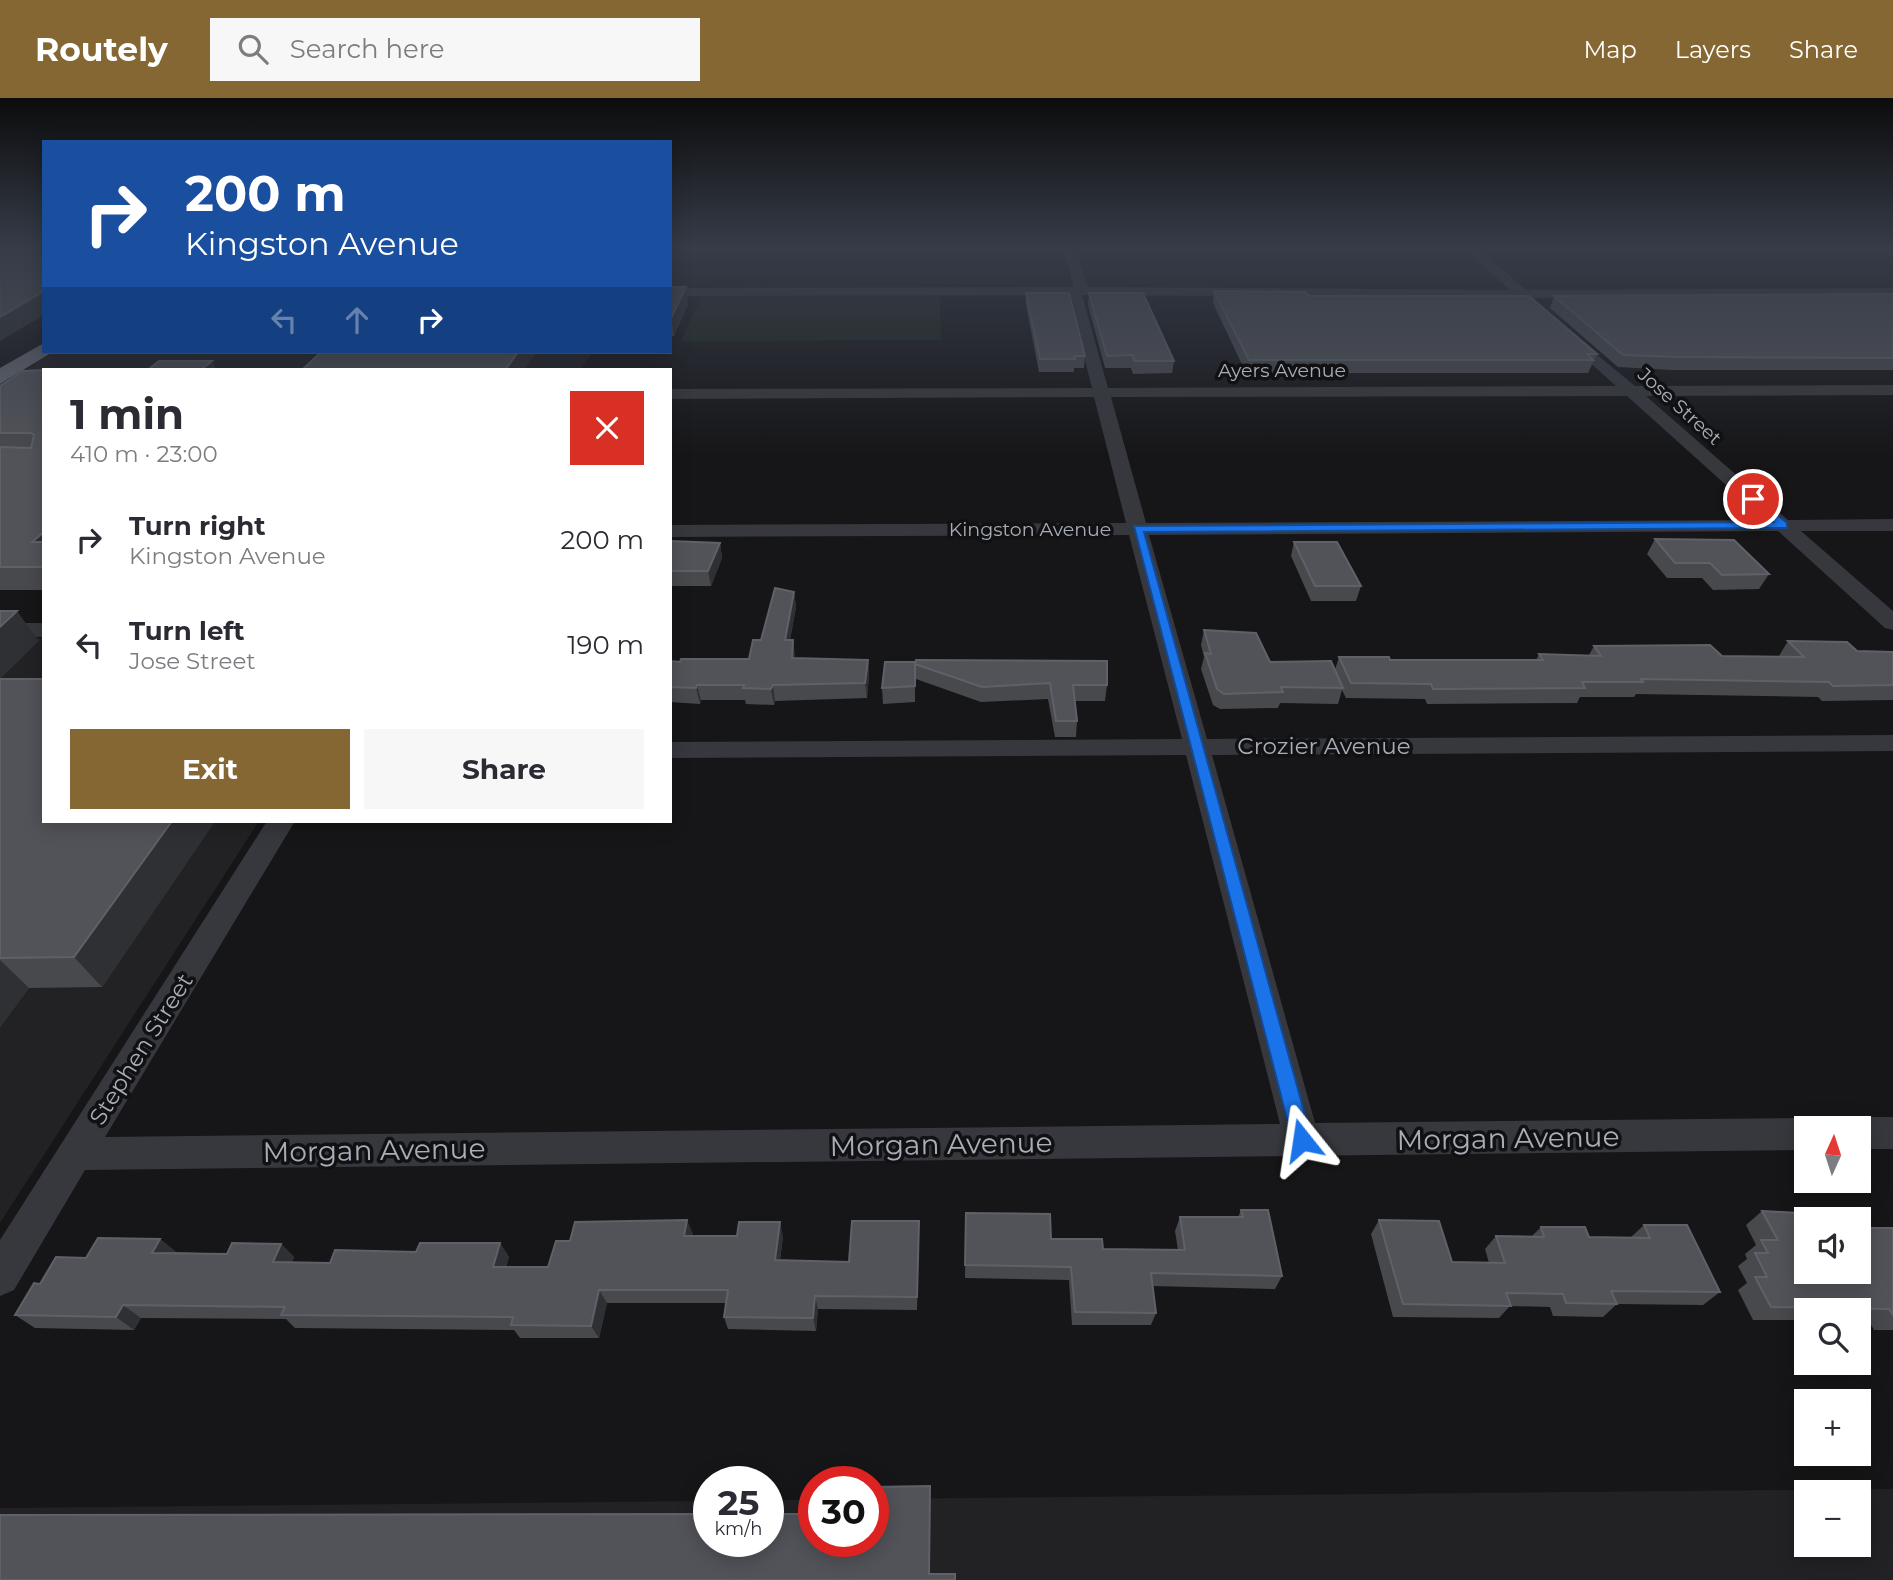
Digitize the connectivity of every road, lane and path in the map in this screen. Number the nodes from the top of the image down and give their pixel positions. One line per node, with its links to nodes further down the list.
1 (1084, 317): 9 (street)
2 (1547, 317): 7 (street, Jose Street)
3 (42, 332): 5 (highway)
4 (42, 350): 6 (highway)
5 (0, 358)
6 (0, 377)
7 (1630, 390): 8 (street, Ayers Avenue); 9 (street, Ayers Avenue); 12 (street, Jose Street)
8 (1893, 390)
9 (1101, 392): 10 (street, Ayers Avenue); 13 (street)
10 (672, 394)
11 (1893, 525): 12 (street, Kingston Avenue)
12 (1783, 526): 13 (street, Kingston Avenue); 15 (street, Jose Street)
13 (1138, 528): 14 (street, Kingston Avenue); 19 (street)
14 (672, 531)
15 (1893, 624)
16 (0, 630): 17 (street)
17 (42, 630)
18 (1893, 743): 19 (street, Crozier Avenue)
19 (1196, 747): 20 (street, Crozier Avenue); 25 (street)
20 (672, 750)
21 (280, 823): 26 (street, Stephen Street)
22 (1871, 1133): 23 (street)
23 (1893, 1133)
24 (1794, 1134): 25 (street, Morgan Avenue)
25 (1302, 1140): 26 (street, Morgan Avenue)
26 (76, 1154): 27 (street, Stephen Street)
27 (0, 1276)

